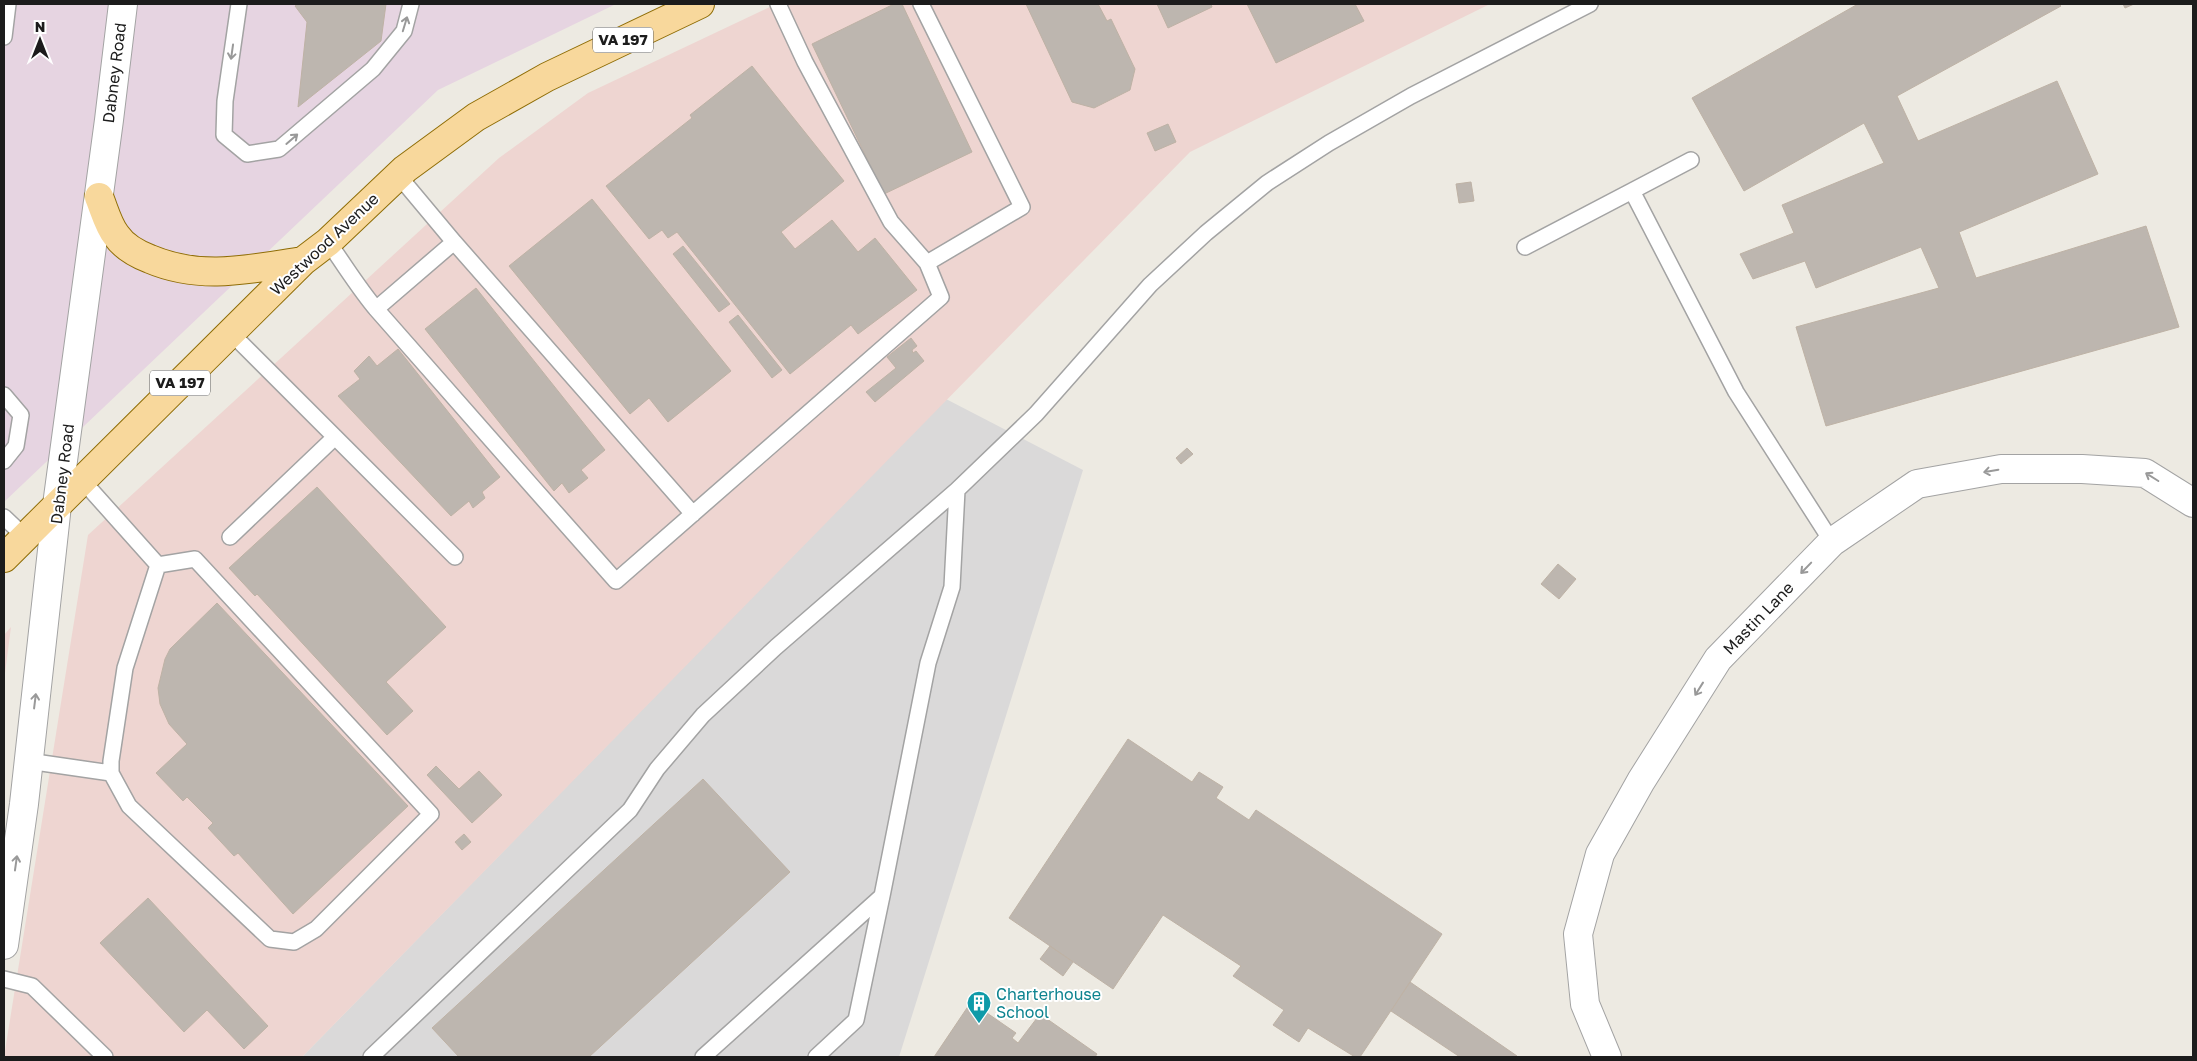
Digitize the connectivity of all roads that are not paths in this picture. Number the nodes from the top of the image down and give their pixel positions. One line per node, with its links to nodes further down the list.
1 (8, 4): 9 (lane)
2 (123, 4): 13 (street, Dabney Road)
3 (239, 4): 4 (lane, one-way to 4)
4 (411, 4)
5 (700, 4): 11 (main road, Westwood Avenue / VA 197)
6 (778, 4): 18 (lane)
7 (922, 4): 18 (lane)
8 (1590, 4): 25 (lane)
9 (4, 37)
10 (1691, 160): 12 (lane)
11 (398, 175): 14 (main road, Westwood Avenue / VA 197); 15 (lane)
12 (1632, 191): 16 (lane); 32 (lane)
13 (99, 197): 17 (main road); 27 (street, Dabney Road)
14 (328, 242): 17 (main road, Westwood Avenue / VA 197); 19 (lane)
15 (454, 242): 19 (lane); 28 (lane)
16 (1525, 247)
17 (303, 261): 20 (main road, Westwood Avenue / VA 197)
18 (927, 263): 28 (lane)
19 (376, 309): 28 (lane)
20 (231, 332): 22 (lane); 24 (main road, Westwood Avenue / VA 197)
21 (4, 395): 23 (lane)
22 (335, 437): 31 (lane); 33 (lane)
23 (4, 461)
24 (82, 480): 27 (main road, Westwood Avenue / VA 197); 35 (lane)
25 (957, 490): 38 (lane); 42 (lane)
26 (2193, 503): 32 (street, Mastin Lane, one-way to 32)
27 (57, 505): 30 (main road, Westwood Avenue / VA 197); 36 (street, Dabney Road, one-way to 27)
28 (693, 514)
29 (4, 516): 30 (lane)
30 (25, 537): 34 (main road, Westwood Avenue / VA 197)
31 (230, 537)
32 (1832, 542): 45 (street, Mastin Lane, one-way to 45)
33 (455, 557)
34 (4, 558)
35 (158, 565): 37 (lane); 37 (lane)
36 (28, 761): 37 (lane); 39 (street, Dabney Road, one-way to 36)
37 (111, 773)
38 (882, 896): 43 (lane); 44 (lane)
39 (4, 940)
40 (4, 980): 41 (lane)
41 (105, 1057)
42 (371, 1057)
43 (703, 1057)
44 (816, 1057)
45 (1607, 1057)

